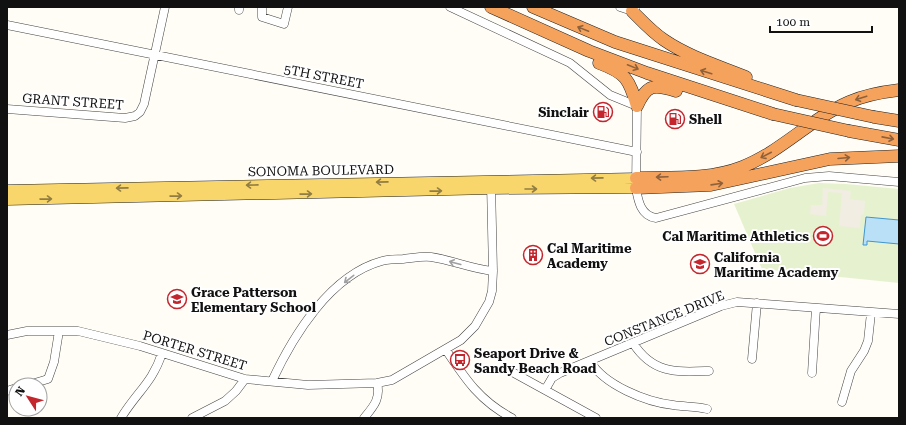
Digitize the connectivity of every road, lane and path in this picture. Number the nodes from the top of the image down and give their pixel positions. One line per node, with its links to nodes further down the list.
1 (165, 7): 11 (street, GRANT STREET)
2 (262, 7): 3 (street)
3 (288, 7)
4 (450, 7): 14 (street)
5 (491, 7): 9 (highway)
6 (533, 7): 13 (highway, one-way to 6)
7 (620, 7): 8 (street)
8 (634, 9): 13 (highway)
9 (506, 14): 14 (highway); 15 (highway, one-way to 15)
10 (7, 25): 11 (street, 5TH STREET)
11 (155, 54): 16 (street, GRANT STREET); 19 (street, 5TH STREET)
12 (899, 90): 22 (highway, one-way to 22)
13 (796, 100): 17 (highway, bridge)
14 (637, 106): 15 (highway); 19 (street)
15 (751, 106): 18 (highway, one-way to 18, bridge)
16 (7, 109)
17 (899, 121)
18 (899, 140)
19 (637, 152): 22 (street)
20 (899, 156): 22 (highway, one-way to 20)
21 (899, 182): 22 (street)
22 (636, 183): 23 (main road, SONOMA BOULEVARD)
23 (491, 185): 24 (main road, SONOMA BOULEVARD, one-way to 24); 25 (main road, SONOMA BOULEVARD, one-way to 23); 26 (street, PORTER STREET)
24 (7, 190)
25 (7, 200)
26 (493, 271): 34 (street, PORTER STREET); 43 (street, one-way to 43)
27 (757, 303): 28 (street, CONSTANCE DRIVE); 33 (street, CONSTANCE DRIVE); 36 (street)
28 (816, 308): 29 (street, CONSTANCE DRIVE); 39 (street)
29 (871, 312): 30 (street, CONSTANCE DRIVE); 46 (street)
30 (899, 314)
31 (59, 330): 32 (street, PORTER STREET); 35 (street, PORTER STREET); 41 (street)
32 (7, 335)
33 (633, 343): 37 (street, CONSTANCE DRIVE); 38 (street)
34 (446, 350): 44 (street, PORTER STREET); 51 (street)
35 (162, 353): 42 (street, PORTER STREET); 48 (street)
36 (752, 359)
37 (590, 361): 45 (street, CONSTANCE DRIVE); 47 (street)
38 (709, 371)
39 (812, 372)
40 (514, 373): 45 (street)
41 (48, 379)
42 (245, 379): 43 (street, PORTER STREET); 49 (street)
43 (272, 381): 44 (street, PORTER STREET)
44 (377, 383): 50 (street)
45 (545, 390): 52 (street)
46 (842, 402)
47 (707, 409)
48 (121, 418)
49 (192, 418)
50 (364, 418)
51 (512, 418)
52 (596, 418)

